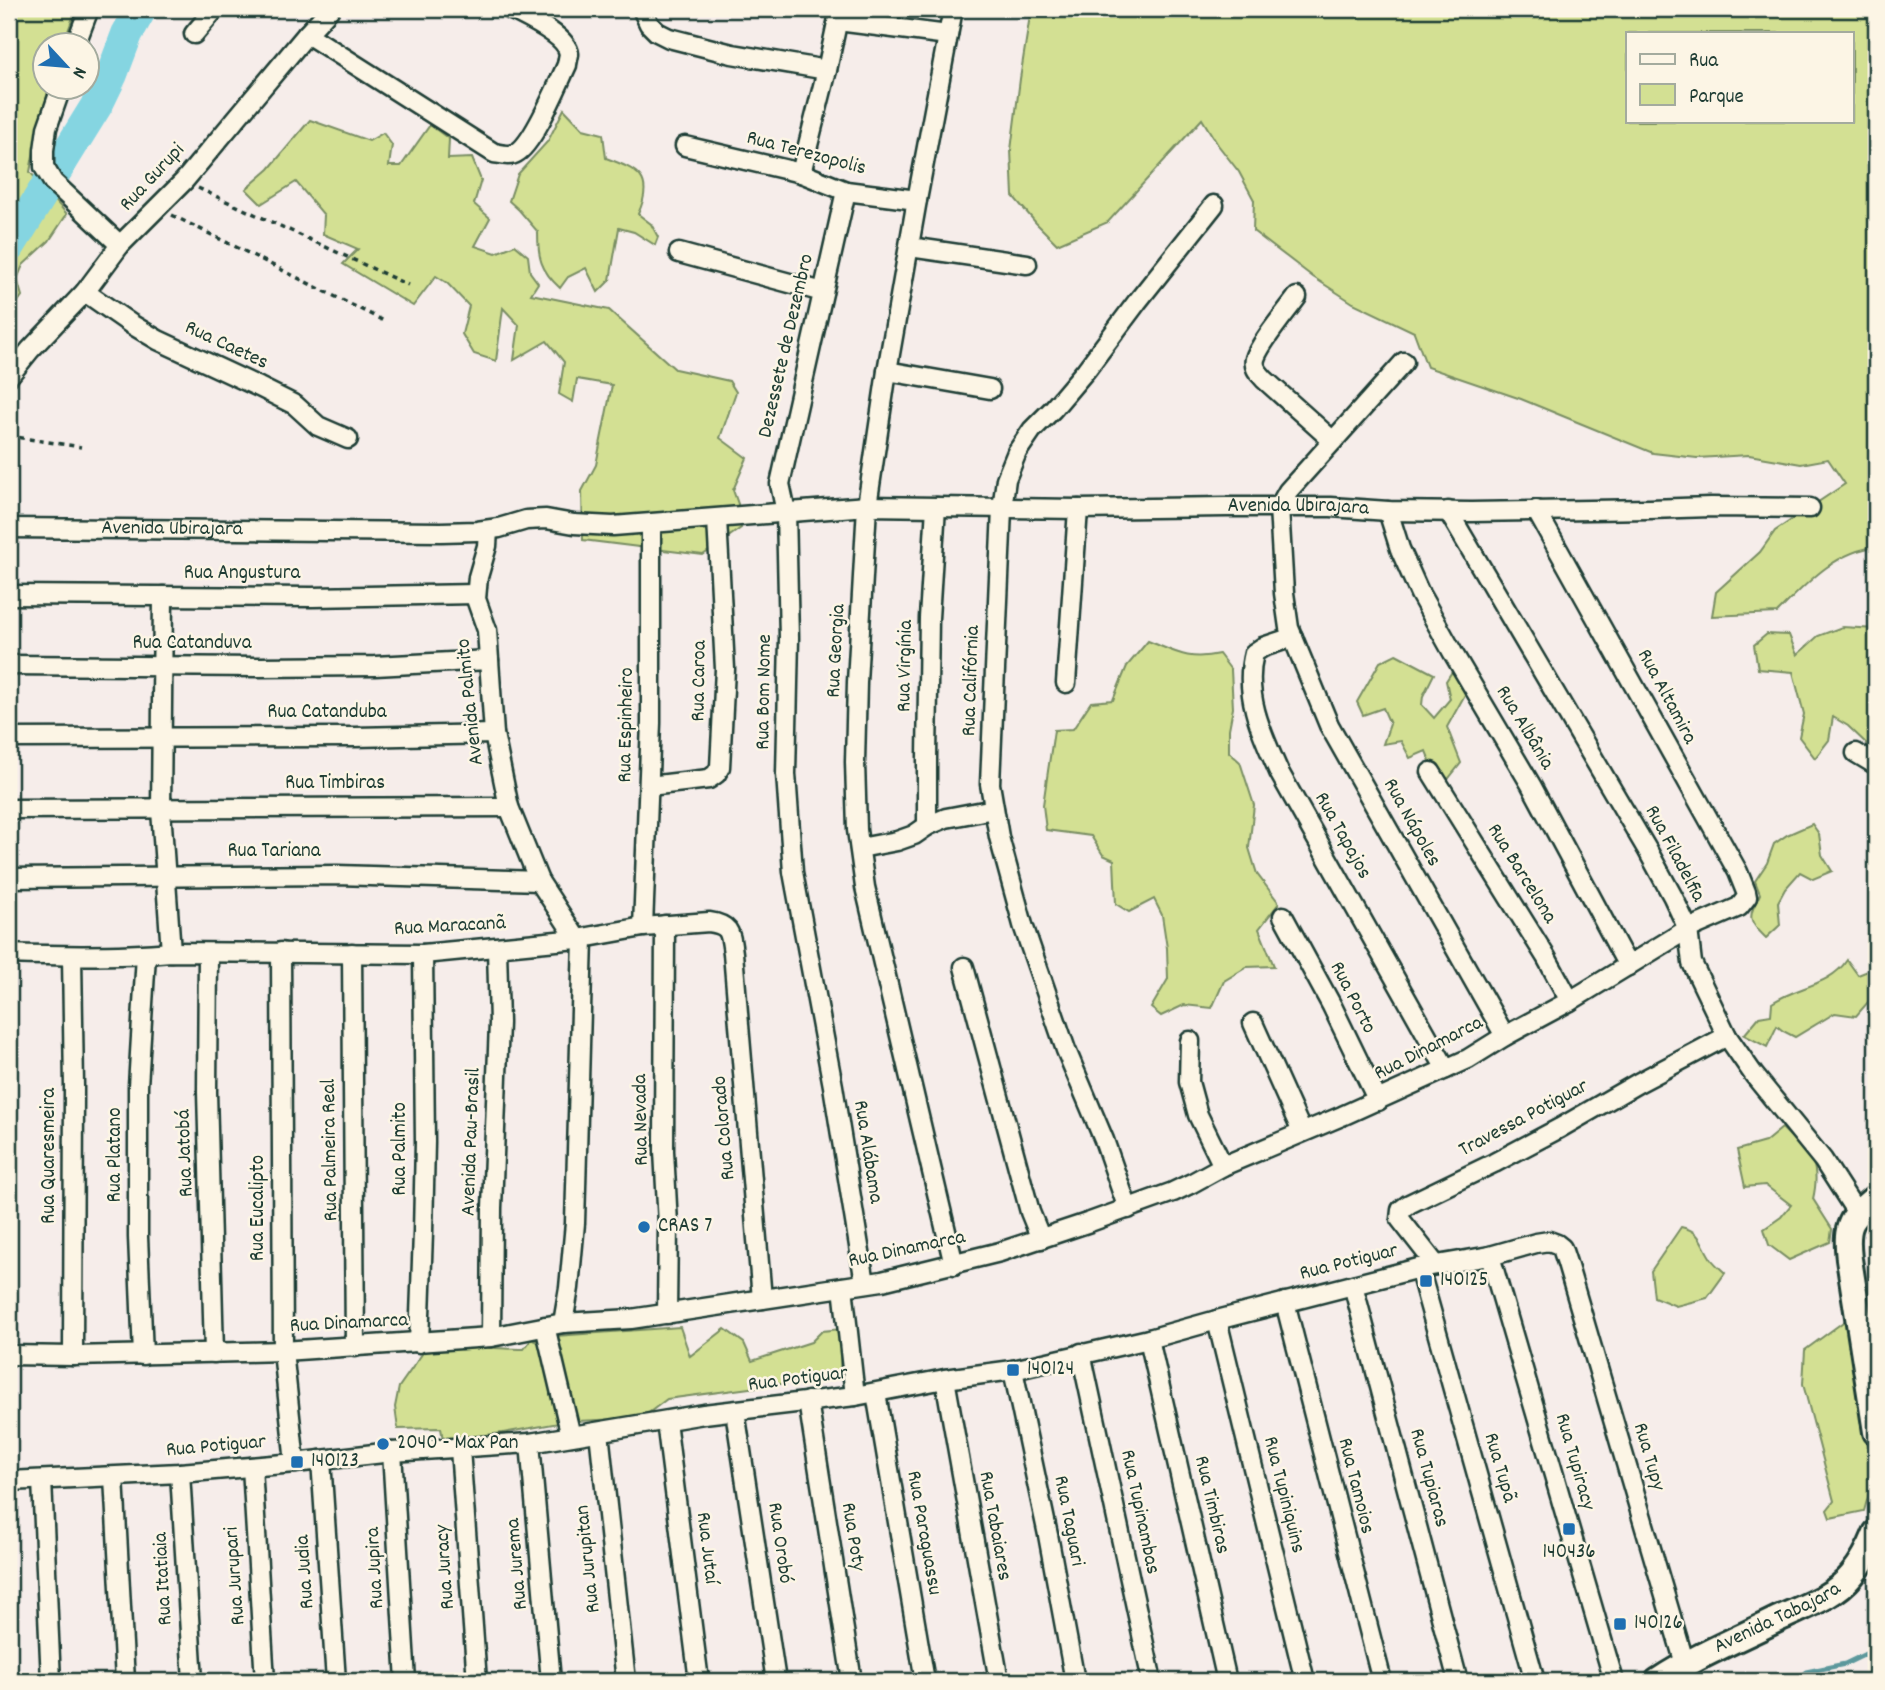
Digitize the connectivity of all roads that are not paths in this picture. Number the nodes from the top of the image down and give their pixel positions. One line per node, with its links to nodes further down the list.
1 (89, 9): 8 (street)
2 (215, 9): 9 (street)
3 (330, 9): 10 (street, Rua Gurupi)
4 (510, 9): 10 (street)
5 (642, 9): 12 (street)
6 (953, 9): 11 (street, Rua Georgia)
7 (839, 15): 11 (street); 12 (street)
8 (80, 32)
9 (194, 34)
10 (307, 34): 19 (street, Rua Gurupi)
11 (948, 35): 17 (street, Rua Georgia)
12 (827, 69): 15 (street)
13 (56, 102): 19 (street)
14 (685, 146): 15 (street, Rua Terezopolis)
15 (801, 173): 16 (street, Rua Terezopolis)
16 (846, 191): 17 (street, Rua Terezopolis); 24 (street, Dezessete de Dezembro)
17 (917, 200): 20 (street, Rua Georgia)
18 (1214, 205): 36 (street, Rua Califórnia)
19 (120, 245): 23 (street, Rua Gurupi)
20 (910, 247): 22 (street); 27 (street, Rua Georgia)
21 (679, 253): 24 (street)
22 (1027, 264)
23 (85, 292): 28 (street, Rua Gurupi); 30 (street, Rua Caetes)
24 (823, 292): 41 (street, Dezessete de Dezembro)
25 (1297, 297): 31 (street)
26 (1404, 362): 31 (street)
27 (887, 371): 29 (street); 32 (street, Rua Georgia)
28 (9, 376)
29 (990, 389)
30 (348, 439)
31 (1334, 440): 34 (street)
32 (867, 506): 33 (street, Avenida Ubirajara); 41 (street, Avenida Ubirajara); 66 (street, Rua Georgia)
33 (936, 507): 36 (street, Avenida Ubirajara); 65 (street, Rua Virgínia)
34 (1279, 508): 37 (street, Avenida Ubirajara); 39 (street, Avenida Ubirajara); 49 (street, Rua Nápoles)
35 (1810, 508): 38 (street, Avenida Ubirajara)
36 (1002, 509): 37 (street, Avenida Ubirajara); 63 (street, Rua Califórnia)
37 (1077, 509): 53 (street)
38 (1536, 510): 40 (street, Avenida Ubirajara); 70 (street, Rua Altamira)
39 (1388, 511): 40 (street, Avenida Ubirajara); 86 (street, Rua Albânia)
40 (1448, 511): 74 (street, Rua Filadelfia)
41 (786, 512): 42 (street, Avenida Ubirajara); 90 (street, Rua Bom Nome)
42 (717, 519): 43 (street, Avenida Ubirajara); 60 (street, Rua Caroa)
43 (651, 524): 45 (street, Avenida Ubirajara); 60 (street, Rua Espinheiro)
44 (9, 528): 45 (street, Avenida Ubirajara)
45 (488, 530): 46 (street, Avenida Palmito)
46 (476, 594): 48 (street, Rua Angustura); 50 (street, Avenida Palmito)
47 (9, 595): 48 (street, Rua Angustura)
48 (163, 596): 52 (street)
49 (1291, 632): 91 (street, Rua Nápoles); 94 (street, Rua Tapajos)
50 (489, 660): 52 (street, Rua Catanduva); 54 (street, Avenida Palmito)
51 (9, 665): 52 (street, Rua Catanduva)
52 (162, 667): 55 (street)
53 (1066, 683)
54 (494, 734): 55 (street, Rua Catanduba); 61 (street, Avenida Palmito)
55 (160, 737): 56 (street, Rua Catanduba); 64 (street)
56 (9, 738)
57 (1856, 753): 58 (street)
58 (1876, 765)
59 (1431, 772): 88 (street, Rua Barcelona)
60 (649, 786): 73 (street, Rua Espinheiro)
61 (509, 807): 64 (street, Rua Timbiras); 69 (street, Avenida Palmito)
62 (9, 809): 64 (street, Rua Timbiras)
63 (994, 809): 65 (street); 99 (street, Rua Califórnia)
64 (161, 810): 67 (street)
65 (928, 826): 66 (street)
66 (860, 848): 104 (street, Rua Georgia)
67 (165, 876): 68 (street, Rua Tariana); 69 (street, Rua Tariana); 77 (street)
68 (9, 878)
69 (539, 881): 75 (street, Avenida Palmito)
70 (1739, 906): 74 (street, Rua Dinamarca)
71 (1283, 916): 95 (street, Rua Porto)
72 (665, 925): 73 (street, Rua Maracanã); 81 (street, Rua Maracanã); 111 (street, Rua Nevada)
73 (643, 927): 75 (street, Rua Maracanã)
74 (1688, 929): 86 (street, Rua Dinamarca); 92 (street, Rua Filadelfia)
75 (580, 939): 76 (street, Rua Maracanã); 113 (street)
76 (497, 948): 83 (street, Rua Maracanã); 115 (street, Avenida Pau-Brasil)
77 (171, 952): 79 (street, Rua Maracanã); 84 (street, Rua Maracanã)
78 (281, 952): 79 (street, Rua Maracanã); 80 (street, Rua Maracanã); 119 (street, Rua Eucalipto)
79 (208, 953): 120 (street, Rua Jatobá)
80 (352, 953): 83 (street, Rua Maracanã); 118 (street, Rua Palmeira Real)
81 (733, 953): 109 (street, Rua Colorado)
82 (9, 954): 85 (street, Rua Maracanã)
83 (423, 954): 117 (street, Rua Palmito)
84 (146, 955): 85 (street, Rua Maracanã); 123 (street, Rua Platano)
85 (72, 956): 124 (street, Rua Quaresmeira)
86 (1628, 966): 88 (street, Rua Dinamarca)
87 (964, 967): 101 (street)
88 (1570, 1001): 91 (street, Rua Dinamarca)
89 (1253, 1023): 96 (street)
90 (821, 1029): 106 (street, Rua Alábama)
91 (1505, 1036): 94 (street, Rua Dinamarca)
92 (1727, 1036): 100 (street, Rua Filadelfia); 105 (street, Travessa Potiguar)
93 (1190, 1041): 97 (street)
94 (1446, 1069): 95 (street, Rua Dinamarca)
95 (1378, 1101): 96 (street, Rua Dinamarca)
96 (1301, 1132): 97 (street, Rua Dinamarca)
97 (1223, 1166): 99 (street, Rua Dinamarca)
98 (1876, 1197): 100 (street)
99 (1128, 1209): 101 (street, Rua Dinamarca)
100 (1857, 1213): 133 (street)
101 (1041, 1239): 104 (street, Rua Dinamarca)
102 (1490, 1256): 103 (street, Rua Potiguar); 105 (street, Rua Potiguar); 168 (street, Rua Tupiracy)
103 (1567, 1263): 146 (street, Rua Tupy)
104 (954, 1265): 106 (street, Rua Dinamarca)
105 (1427, 1266): 107 (street, Rua Potiguar); 167 (street, Rua Tupã)
106 (865, 1283): 108 (street, Rua Dinamarca)
107 (1353, 1286): 110 (street, Rua Potiguar); 166 (street, Rua Tupiaras)
108 (843, 1287): 109 (street, Rua Dinamarca); 128 (street)
109 (762, 1299): 111 (street, Rua Dinamarca)
110 (1285, 1302): 112 (street, Rua Potiguar); 165 (street, Rua Tamoios)
111 (667, 1314): 113 (street, Rua Dinamarca)
112 (1217, 1320): 116 (street, Rua Potiguar); 164 (street, Rua Tupiniquins)
113 (564, 1323): 114 (street, Rua Dinamarca)
114 (545, 1326): 115 (street, Rua Dinamarca); 134 (street)
115 (491, 1337): 117 (street, Rua Dinamarca)
116 (1149, 1339): 121 (street, Rua Potiguar); 163 (street, Rua Timbiras)
117 (419, 1343): 118 (street, Rua Dinamarca)
118 (355, 1347): 119 (street, Rua Dinamarca)
119 (283, 1351): 120 (street, Rua Dinamarca); 139 (street, Rua Eucalipto)
120 (214, 1353): 123 (street, Rua Dinamarca)
121 (1081, 1353): 125 (street, Rua Potiguar); 162 (street, Rua Tupinambas)
122 (9, 1355): 124 (street, Rua Dinamarca)
123 (143, 1355): 124 (street, Rua Dinamarca)
124 (73, 1356)
125 (1013, 1370): 126 (street, Rua Potiguar); 161 (street, Rua Taguari)
126 (944, 1379): 127 (street, Rua Potiguar); 160 (street, Rua Tabaiares)
127 (876, 1393): 128 (street, Rua Potiguar); 159 (street, Rua Paraguassu)
128 (855, 1396): 129 (street, Rua Potiguar)
129 (808, 1401): 130 (street, Rua Potiguar); 158 (street, Rua Poty)
130 (735, 1411): 131 (street, Rua Potiguar); 157 (street, Rua Orobó)
131 (666, 1421): 132 (street, Rua Potiguar); 156 (street, Rua Jutaí)
132 (599, 1432): 134 (street, Rua Potiguar); 155 (street, Rua Jurupitan)
133 (1876, 1432)
134 (571, 1436): 135 (street, Rua Potiguar)
135 (530, 1443): 136 (street, Rua Potiguar); 154 (street, Rua Jurema)
136 (460, 1449): 137 (street, Rua Potiguar); 153 (street, Rua Juracy)
137 (392, 1452): 138 (street, Rua Potiguar); 152 (street, Rua Jupira)
138 (321, 1460): 139 (street, Rua Potiguar); 151 (street, Rua Judia)
139 (295, 1463): 140 (street, Rua Potiguar)
140 (251, 1467): 141 (street, Rua Potiguar); 150 (street, Rua Jurupari)
141 (180, 1473): 142 (street, Rua Potiguar); 149 (street, Rua Itatiaia)
142 (114, 1476): 143 (street, Rua Potiguar); 148 (street)
143 (42, 1480): 144 (street, Rua Potiguar); 147 (street)
144 (9, 1481)
145 (1876, 1533): 146 (street, Avenida Tabajara)
146 (1685, 1664): 169 (street, Avenida Tabajara)
147 (51, 1681)
148 (125, 1681)
149 (193, 1681)
150 (265, 1681)
151 (336, 1681)
152 (406, 1681)
153 (477, 1681)
154 (551, 1681)
155 (626, 1681)
156 (699, 1681)
157 (776, 1681)
158 (852, 1681)
159 (925, 1681)
160 (999, 1681)
161 (1075, 1681)
162 (1152, 1681)
163 (1227, 1681)
164 (1305, 1681)
165 (1382, 1681)
166 (1458, 1681)
167 (1535, 1681)
168 (1614, 1681)
169 (1658, 1681)

